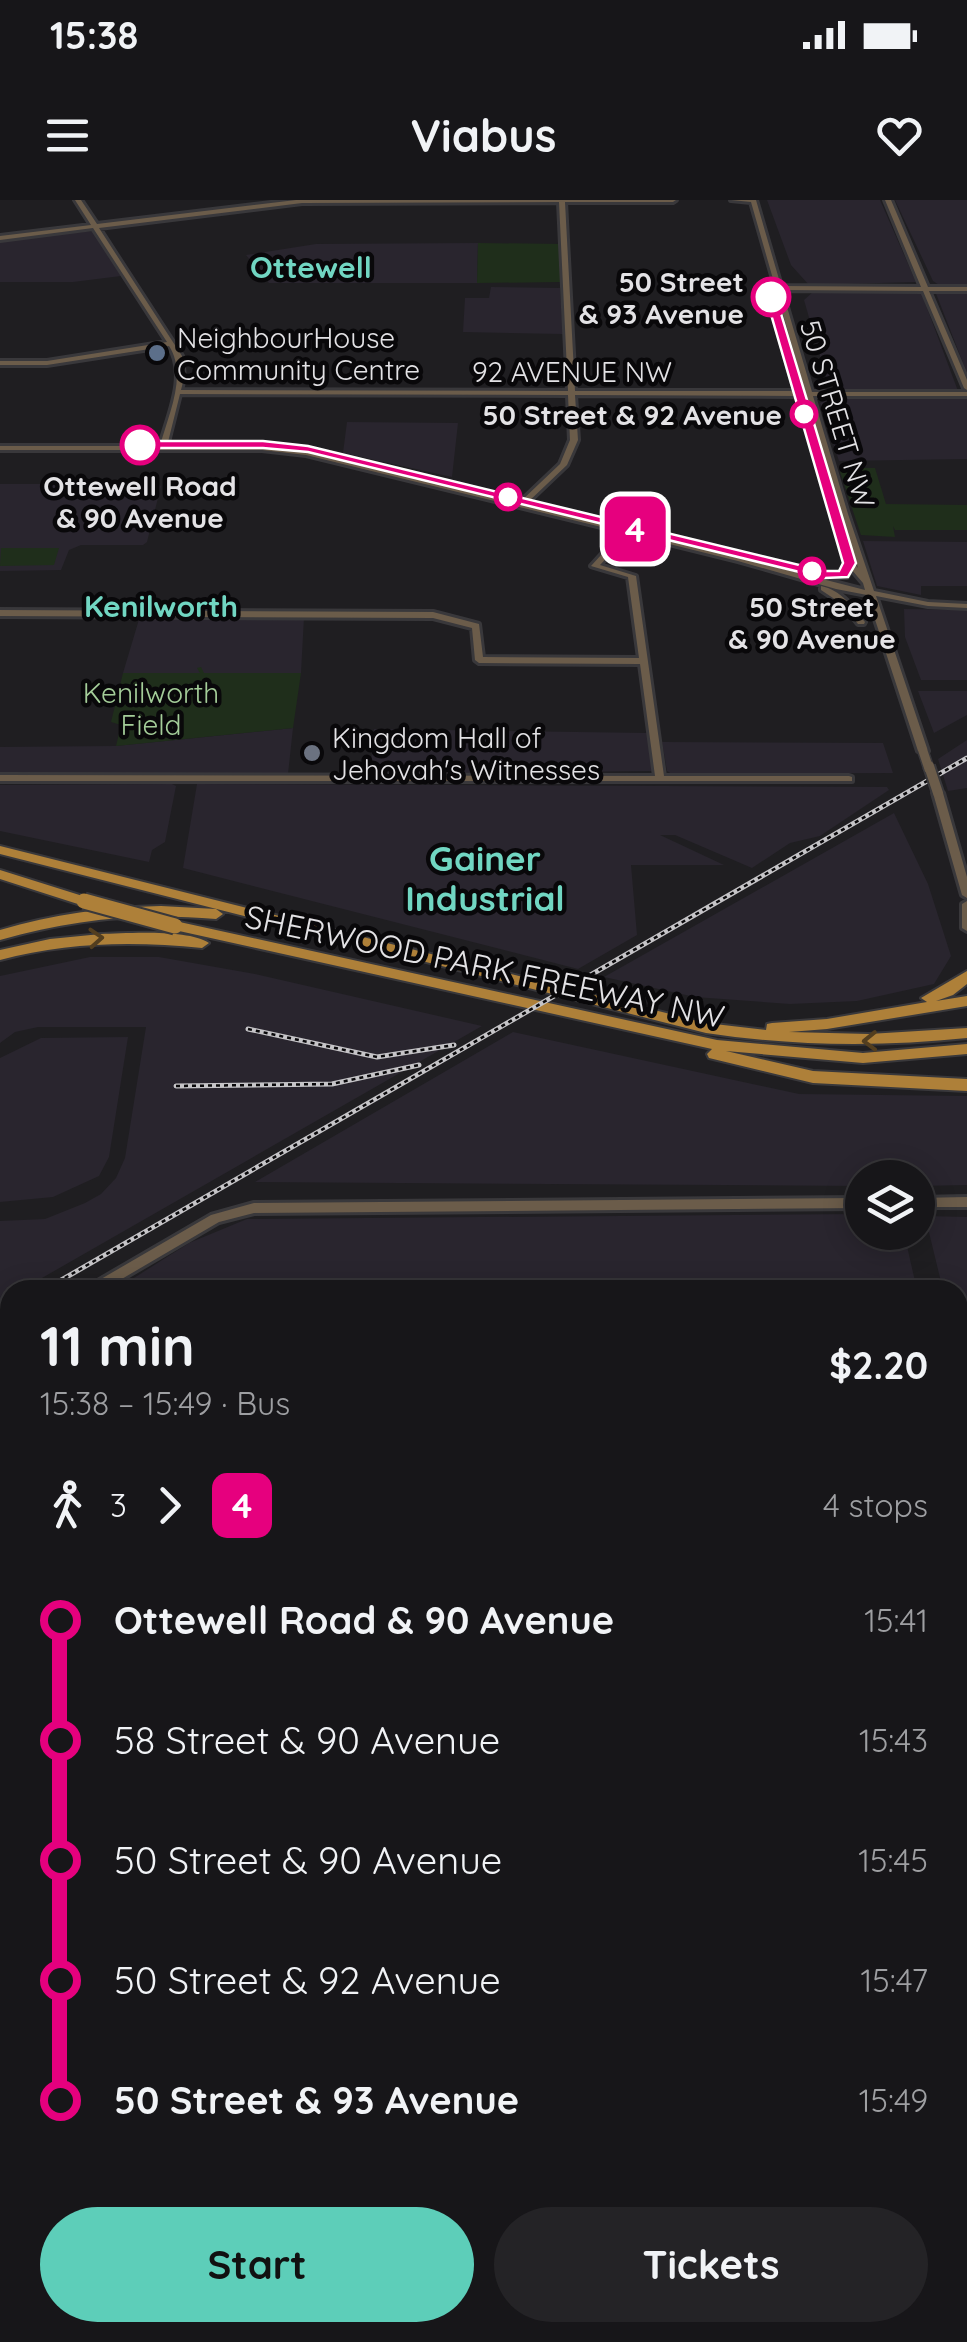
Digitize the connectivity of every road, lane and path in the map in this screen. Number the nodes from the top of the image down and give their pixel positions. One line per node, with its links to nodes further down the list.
1 (78, 200): 8 (street)
2 (562, 200): 3 (street); 8 (street); 17 (street)
3 (673, 200)
4 (734, 200): 5 (street)
5 (745, 200): 6 (street); 10 (street, 50 STREET NW)
6 (753, 200): 10 (street, 50 STREET NW)
7 (888, 200): 11 (street)
8 (96, 228): 9 (street); 13 (street)
9 (0, 238)
10 (773, 288): 11 (street); 18 (street, 50 STREET NW)
11 (926, 289): 12 (street); 15 (street)
12 (967, 289)
13 (172, 343): 14 (street); 16 (street)
14 (0, 363)
15 (967, 391): 19 (street, 92 AVENUE NW)
16 (178, 392): 17 (street, 92 AVENUE NW); 22 (street)
17 (571, 394): 18 (street, 92 AVENUE NW); 23 (street)
18 (803, 395): 19 (street, 92 AVENUE NW); 20 (street, 50 STREET NW); 25 (street, 50 STREET NW)
19 (832, 395): 20 (street)
20 (812, 410): 28 (street, 50 STREET NW)
21 (0, 446): 22 (street)
22 (164, 446): 23 (street)
23 (523, 503): 24 (street)
24 (629, 529): 26 (street); 27 (street); 32 (street)
25 (850, 563): 26 (street); 28 (street, 50 STREET NW)
26 (824, 574): 28 (street)
27 (804, 578): 28 (street); 31 (street)
28 (868, 587): 29 (street); 38 (street, 50 STREET NW, bridge)
29 (962, 606)
30 (0, 613): 32 (street)
31 (862, 622)
32 (644, 661): 34 (street)
33 (0, 778): 34 (street)
34 (660, 779): 35 (street)
35 (849, 779)
36 (0, 850): 41 (highway, SHERWOOD PARK FREEWAY NW)
37 (0, 874): 45 (highway, SHERWOOD PARK FREEWAY NW, bridge)
38 (967, 895)
39 (967, 904): 40 (street)
40 (967, 928)
41 (320, 933): 42 (highway); 47 (highway, SHERWOOD PARK FREEWAY NW)
42 (0, 934)
43 (0, 956): 45 (highway, one-way to 45)
44 (967, 976): 48 (highway)
45 (455, 989): 49 (highway, SHERWOOD PARK FREEWAY NW)
46 (967, 1001): 48 (highway)
47 (603, 1004): 48 (highway); 50 (highway, SHERWOOD PARK FREEWAY NW, one-way to 47)
48 (893, 1010)
49 (564, 1013): 51 (highway, SHERWOOD PARK FREEWAY NW); 53 (highway)
50 (967, 1033)
51 (967, 1049)
52 (967, 1075): 53 (highway)
53 (863, 1082): 54 (highway)
54 (967, 1085)
55 (935, 1202): 56 (street)
56 (967, 1202)
57 (845, 1204): 58 (street)
58 (110, 1280)

